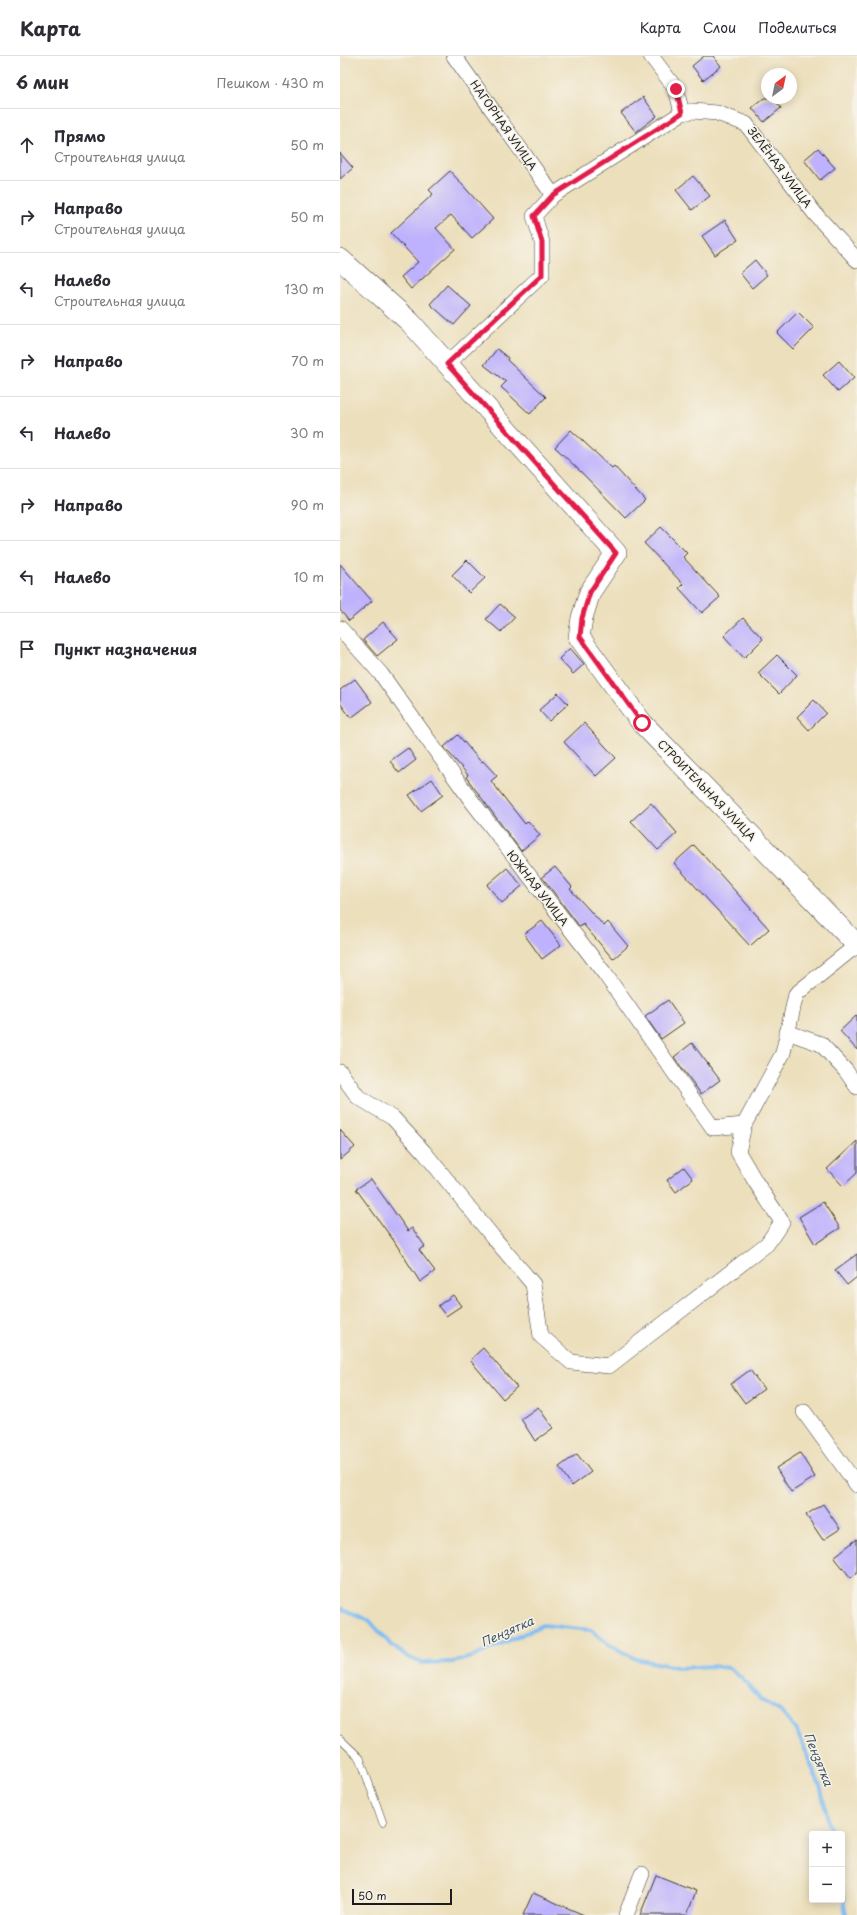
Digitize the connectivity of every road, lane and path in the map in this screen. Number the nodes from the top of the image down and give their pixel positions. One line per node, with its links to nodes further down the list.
1 (454, 56): 4 (street, НАГОРНАЯ УЛИЦА)
2 (651, 56): 3 (street)
3 (682, 113): 4 (street); 6 (street, ЗЕЛЁНАЯ УЛИЦА)
4 (553, 195): 7 (street)
5 (340, 259): 7 (street, СТРОИТЕЛЬНАЯ УЛИЦА)
6 (857, 260)
7 (447, 364): 9 (street, СТРОИТЕЛЬНАЯ УЛИЦА)
8 (340, 628): 13 (street, ЮЖНАЯ УЛИЦА)
9 (857, 945): 10 (street)
10 (787, 1032): 12 (street); 13 (street)
11 (340, 1072): 13 (street)
12 (857, 1087)
13 (744, 1125)
14 (804, 1412): 15 (street)
15 (857, 1485)
16 (340, 1739): 17 (lane)
17 (383, 1823)
18 (642, 1874): 19 (street)
19 (626, 1915)

